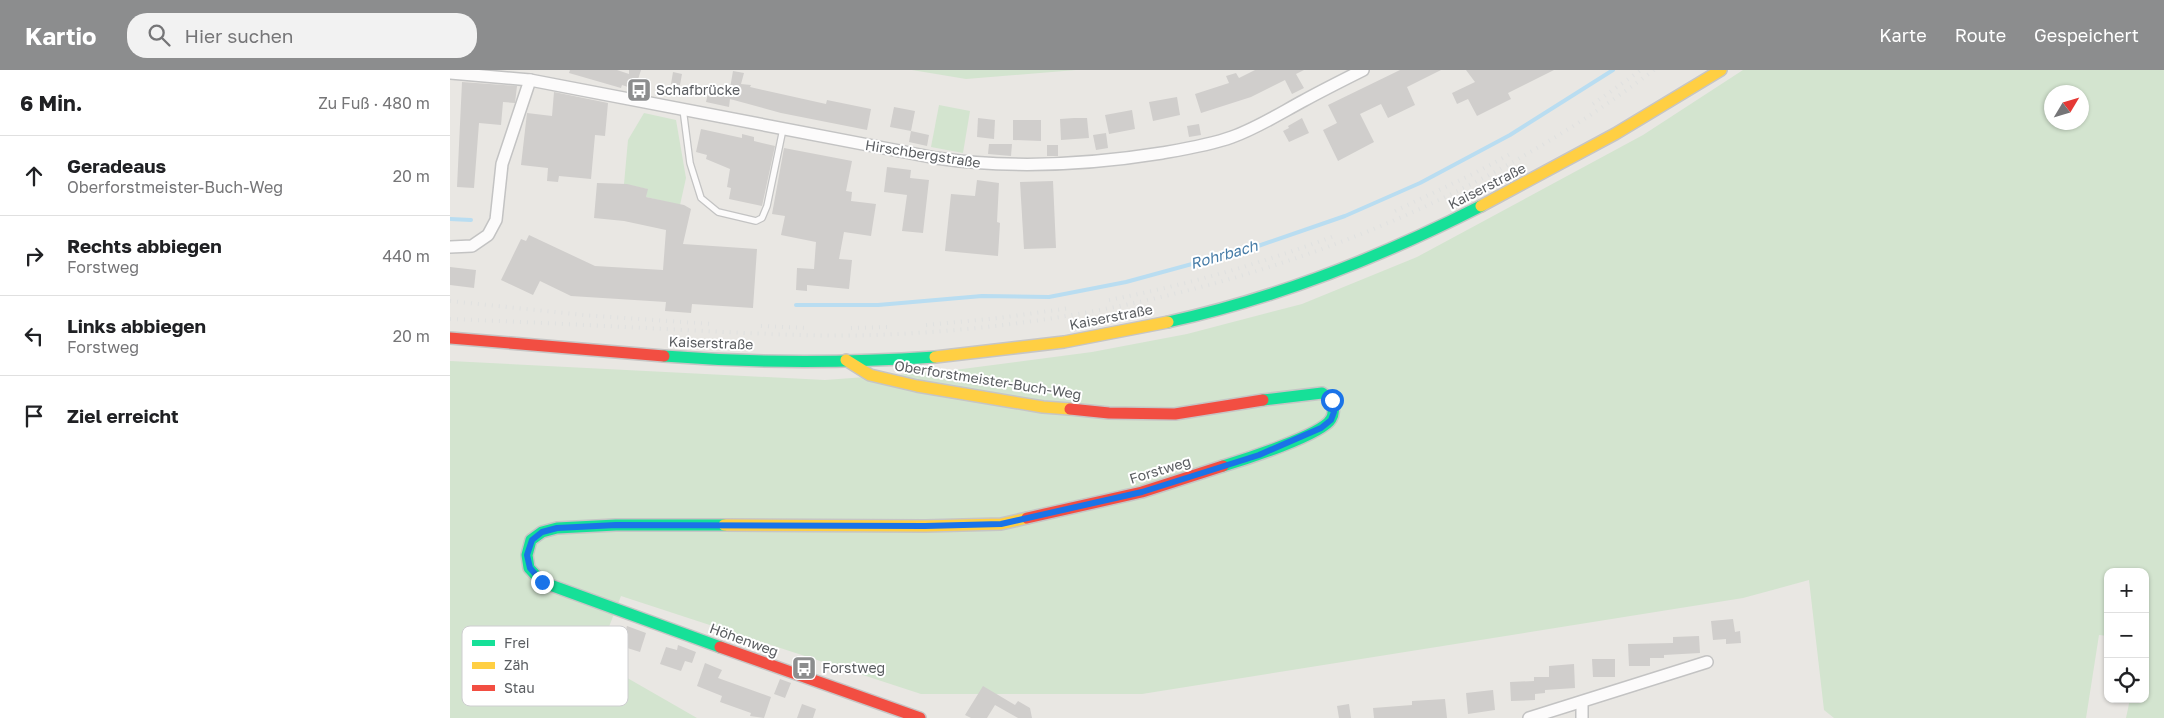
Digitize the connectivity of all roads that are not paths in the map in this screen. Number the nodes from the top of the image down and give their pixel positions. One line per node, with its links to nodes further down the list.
1 (1364, 70): 6 (street, Hirschbergstraße)
2 (1721, 70): 9 (street, Kaiserstraße)
3 (450, 73): 4 (street, Hirschbergstraße)
4 (530, 80): 5 (street, Hirschbergstraße); 7 (street)
5 (683, 108): 6 (street, Hirschbergstraße); 6 (lane)
6 (783, 129)
7 (450, 247)
8 (450, 338): 9 (street, Kaiserstraße)
9 (846, 360): 10 (street, Oberforstmeister-Buch-Weg)
10 (1321, 428): 11 (street, Forstweg)
11 (557, 589): 14 (street, Höhenweg)
12 (1707, 662): 13 (street)
13 (1582, 702): 15 (street); 16 (street)
14 (920, 718)
15 (1529, 718)
16 (1582, 718)

